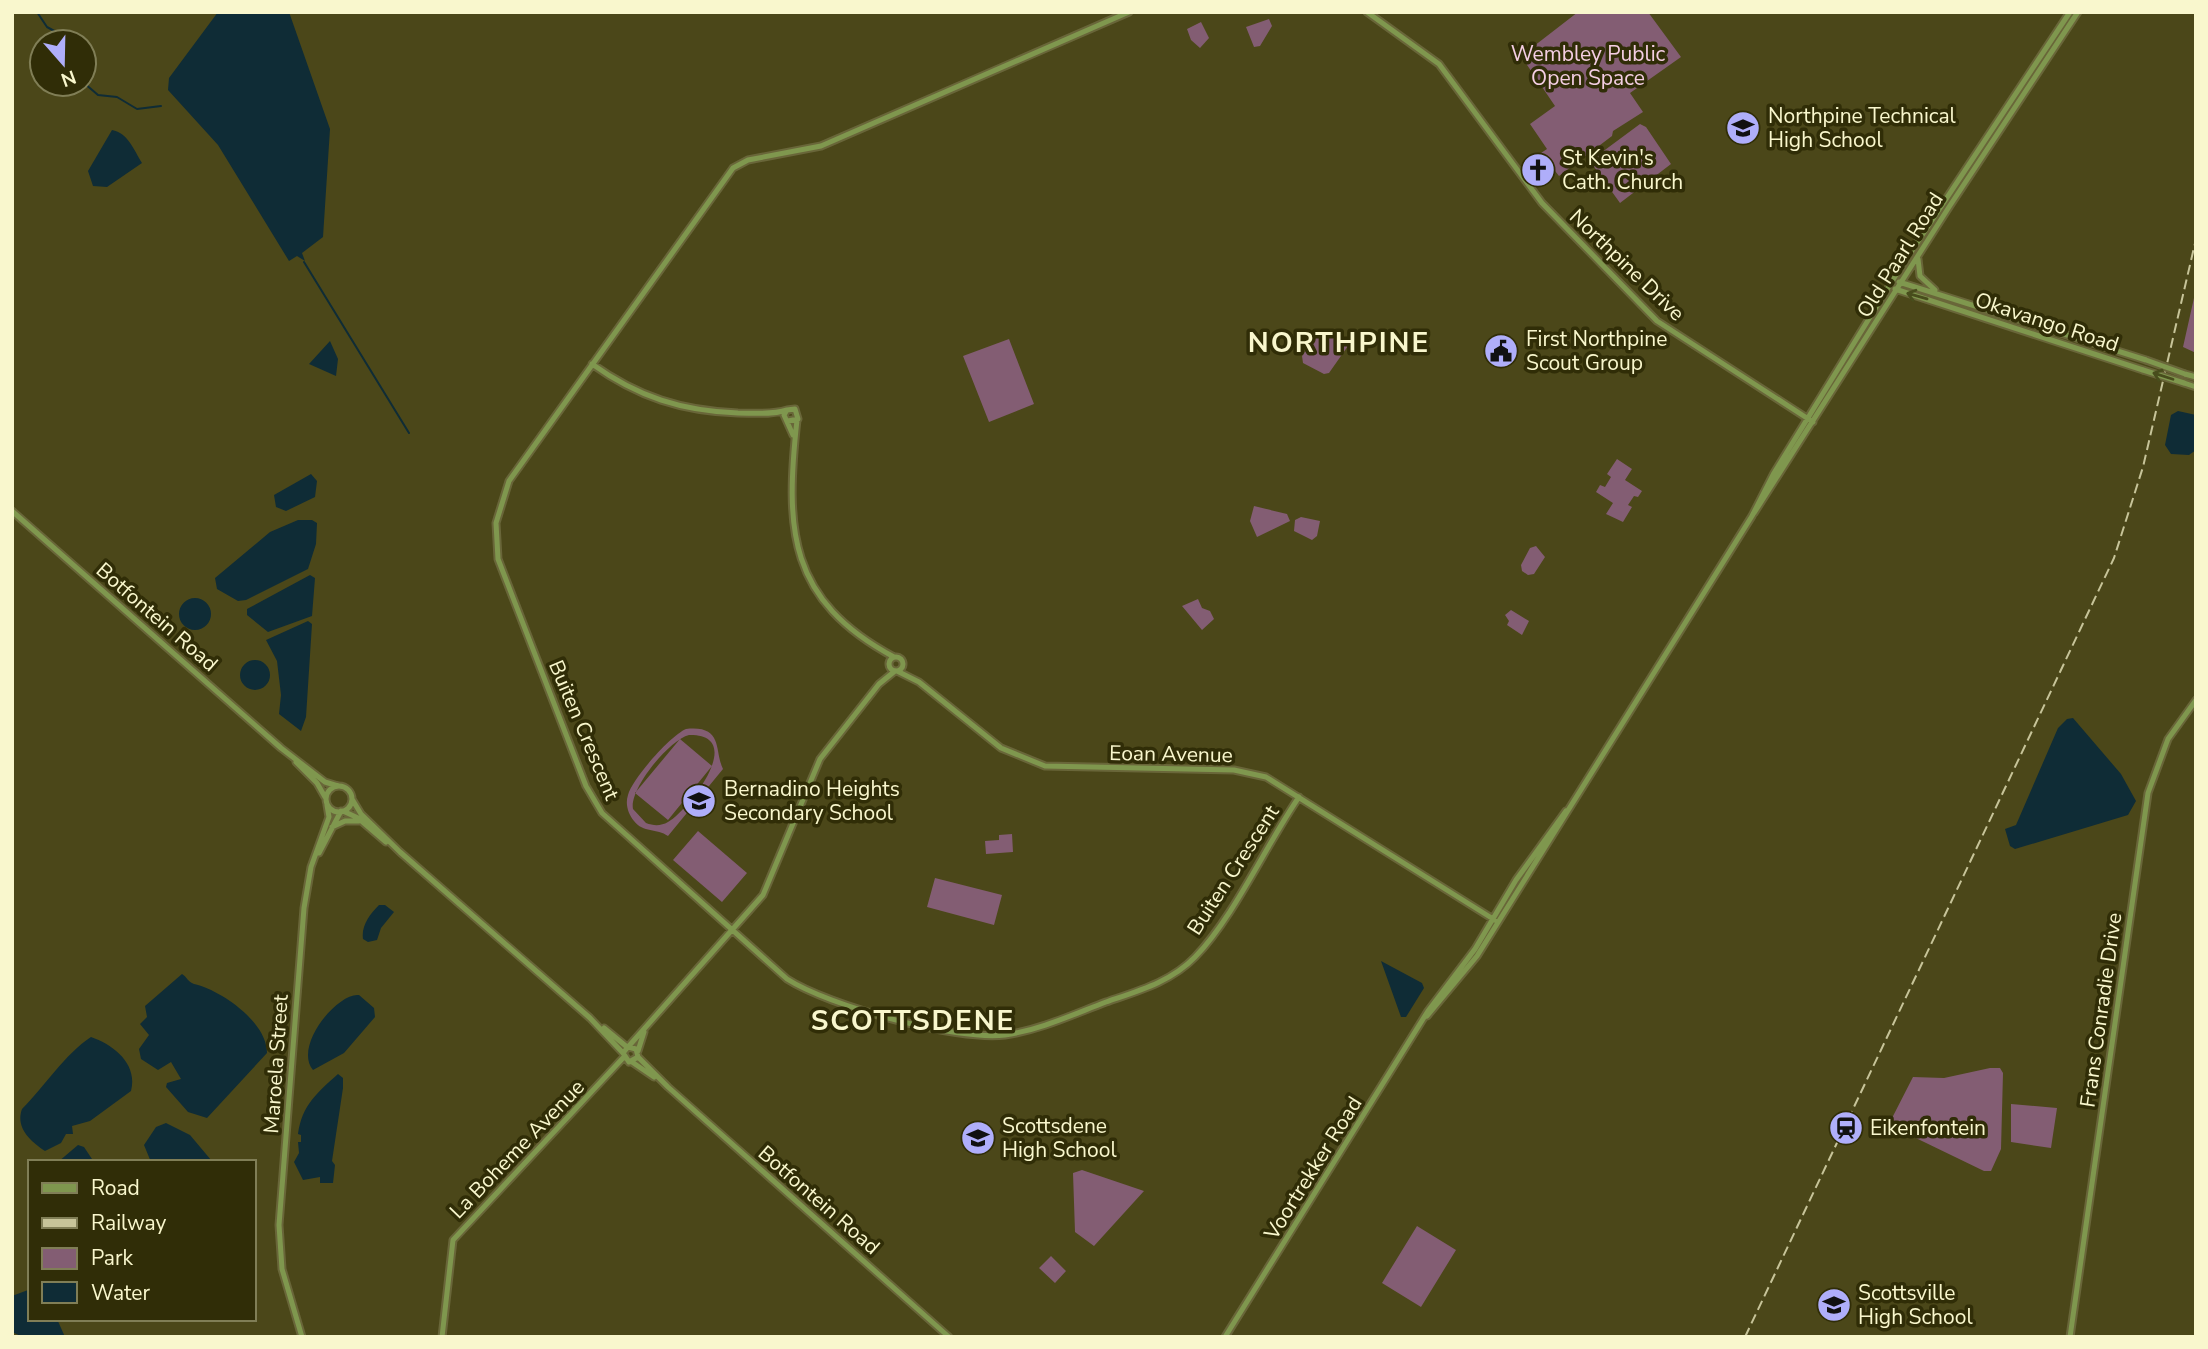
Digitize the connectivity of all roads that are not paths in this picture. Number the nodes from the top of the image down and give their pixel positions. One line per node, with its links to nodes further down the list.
1 (1129, 12): 11 (street, Buiten Crescent)
2 (1367, 12): 17 (street, Northpine Drive)
3 (2070, 12): 6 (street, Old Paarl Road)
4 (2078, 12): 5 (street, Old Paarl Road)
5 (1918, 255): 7 (street, Old Paarl Road); 10 (street)
6 (1893, 279): 7 (street, Okavango Road); 8 (street, Old Paarl Road)
7 (1901, 282): 9 (street, Old Paarl Road); 10 (street, Okavango Road)
8 (1889, 286): 9 (street, Okavango Road); 17 (street, Old Paarl Road)
9 (1896, 290): 13 (street, Okavango Road, one-way to 9, bridge); 17 (street, Old Paarl Road)
10 (1941, 294): 12 (street, Okavango Road, bridge)
11 (592, 364): 15 (street); 40 (street, Buiten Crescent)
12 (2196, 377)
13 (2196, 387)
14 (787, 410): 15 (street); 16 (street); 18 (street)
15 (765, 413): 18 (street)
16 (797, 420): 18 (street); 19 (street)
17 (1811, 420): 39 (street, Old Paarl Road)
18 (787, 421): 19 (street)
19 (794, 444): 21 (street)
20 (12, 510): 29 (street, Botfontein Road)
21 (875, 647): 22 (street); 23 (street)
22 (894, 657): 23 (street); 24 (street, Eoan Avenue)
23 (889, 664): 25 (street, Eoan Avenue); 27 (street)
24 (903, 665): 25 (street); 26 (street, Eoan Avenue)
25 (896, 671): 26 (street, Eoan Avenue); 27 (street)
26 (919, 682): 31 (street, Eoan Avenue)
27 (879, 684): 40 (street, La Boheme Avenue)
28 (2196, 700): 51 (street, Frans Conradie Drive)
29 (281, 748): 30 (street, Botfontein Road); 33 (street, Botfontein Road)
30 (338, 786): 32 (street); 33 (street)
31 (1299, 797): 39 (street, Eoan Avenue); 40 (street, Buiten Crescent)
32 (352, 799): 34 (street); 37 (street)
33 (327, 802): 34 (street); 38 (street, Maroela Street)
34 (342, 811): 35 (street); 36 (street, Maroela Street)
35 (362, 822): 36 (street); 37 (street)
36 (330, 829): 38 (street, Maroela Street)
37 (400, 852): 42 (street)
38 (310, 875): 47 (street, Maroela Street)
39 (1496, 920): 50 (street, Voortrekker Road)
40 (733, 931): 41 (street, La Boheme Avenue)
41 (644, 1032): 42 (street, La Boheme Avenue); 43 (street, La Boheme Avenue)
42 (625, 1051): 43 (street); 44 (street, Botfontein Road); 45 (street, La Boheme Avenue)
43 (638, 1054): 44 (street, La Boheme Avenue); 46 (street, Botfontein Road)
44 (631, 1062): 45 (street, La Boheme Avenue); 46 (street, Botfontein Road)
45 (614, 1071): 48 (street, La Boheme Avenue)
46 (668, 1087): 49 (street, Botfontein Road)
47 (302, 1337)
48 (442, 1337)
49 (949, 1337)
50 (1225, 1337)
51 (2070, 1337)

